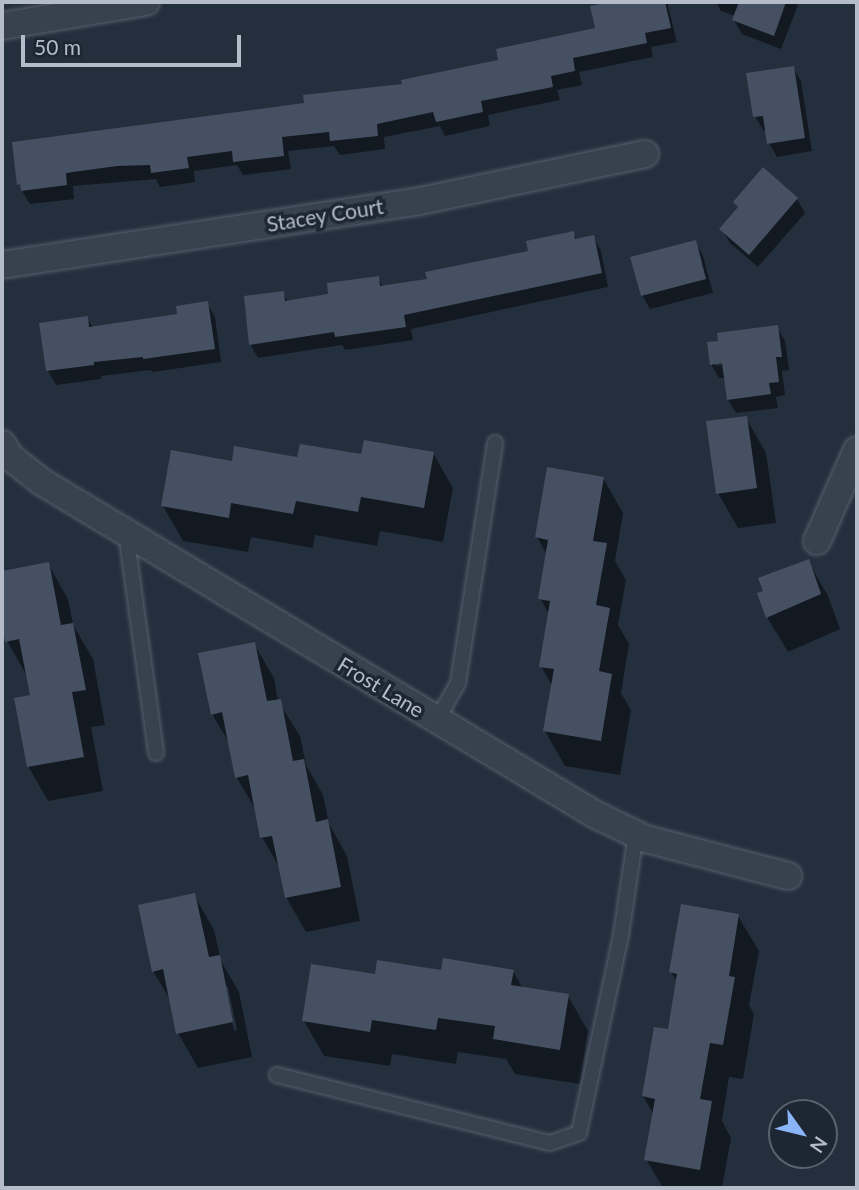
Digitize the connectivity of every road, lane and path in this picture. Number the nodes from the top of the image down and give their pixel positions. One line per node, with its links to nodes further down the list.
1 (146, 2): 2 (street)
2 (2, 26)
3 (645, 154): 4 (street, Stacey Court)
4 (2, 265)
5 (495, 443): 10 (lane)
6 (2, 444): 8 (street, Frost Lane)
7 (857, 450): 9 (street)
8 (126, 533): 10 (street, Frost Lane); 11 (lane)
9 (817, 541)
10 (438, 720): 12 (street, Frost Lane)
11 (156, 753)
12 (636, 834): 13 (street, Frost Lane); 14 (lane)
13 (788, 876)
14 (277, 1075)

